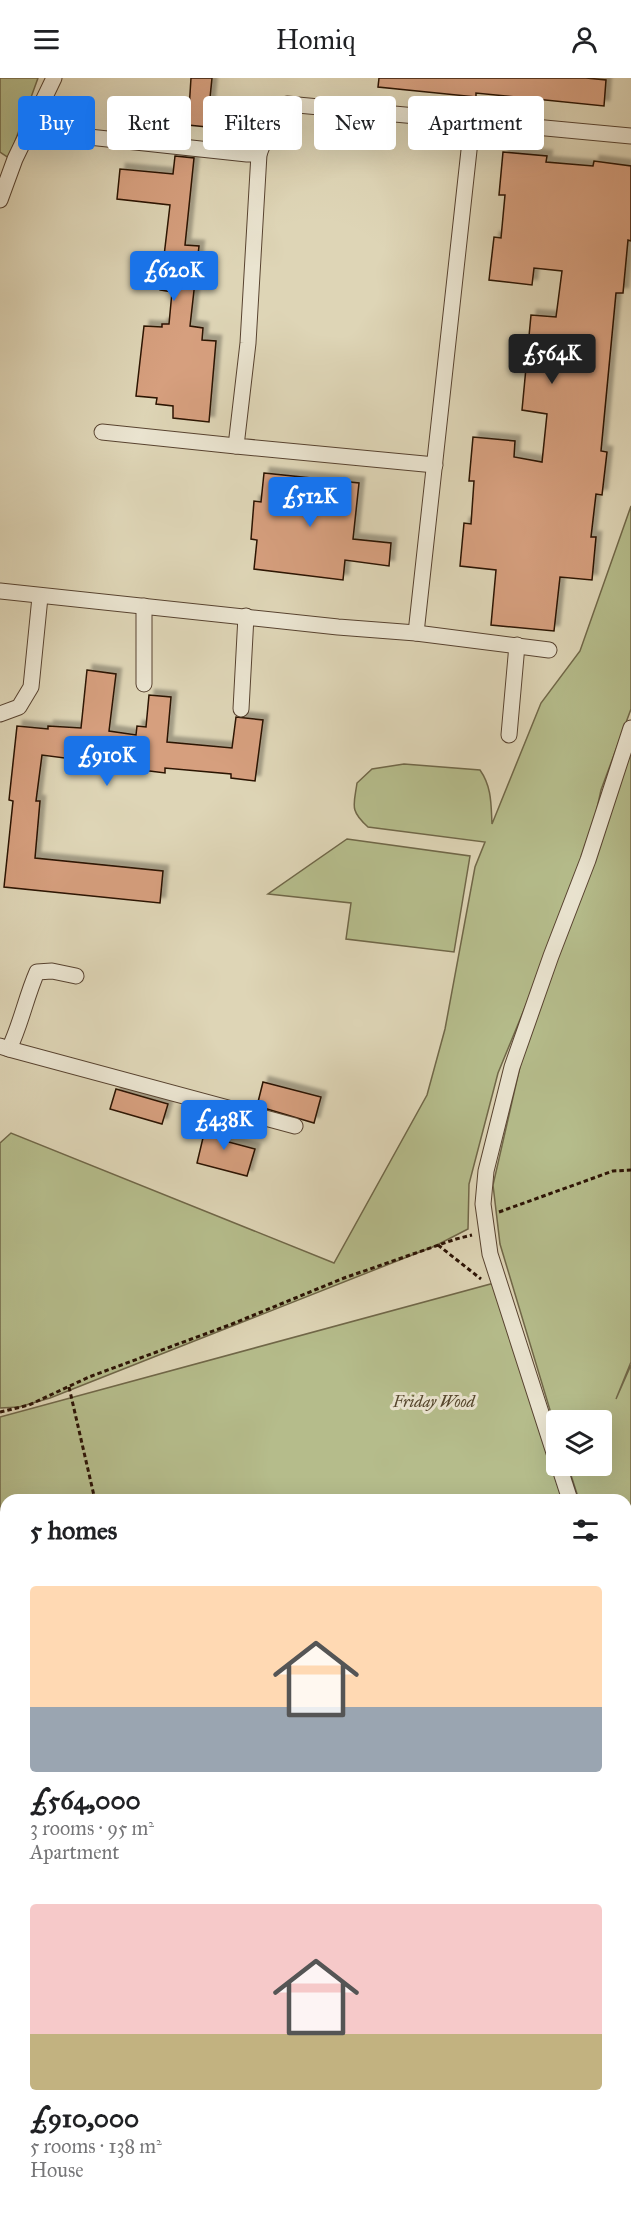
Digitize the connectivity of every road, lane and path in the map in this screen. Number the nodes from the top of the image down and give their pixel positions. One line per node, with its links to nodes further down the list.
1 (54, 78): 2 (lane)
2 (46, 96)
3 (408, 116): 9 (lane)
4 (544, 129): 5 (lane)
5 (631, 136)
6 (95, 138): 9 (lane)
7 (20, 150): 10 (lane)
8 (469, 150): 13 (lane)
9 (259, 154): 12 (lane)
10 (0, 200)
11 (102, 432): 12 (lane)
12 (236, 446): 13 (lane)
13 (435, 465): 18 (lane)
14 (0, 591): 15 (lane)
15 (40, 597): 16 (lane); 23 (lane)
16 (144, 606): 17 (lane); 21 (lane)
17 (246, 616): 18 (lane); 22 (lane)
18 (416, 633): 19 (lane)
19 (517, 645): 20 (lane); 25 (lane)
20 (549, 650)
21 (144, 684)
22 (241, 709)
23 (0, 714)
24 (631, 728): 31 (lane)
25 (509, 735)
26 (76, 976): 27 (lane)
27 (5, 1047): 28 (lane)
28 (295, 1126)
29 (631, 1170): 30 (path)
30 (494, 1213)
31 (487, 1233): 32 (path); 36 (lane)
32 (438, 1245): 33 (path); 34 (path)
33 (486, 1288)
34 (69, 1387): 35 (path); 38 (path)
35 (0, 1412)
36 (546, 1428)
37 (562, 1476): 39 (lane)
38 (94, 1494)
39 (568, 1494)

